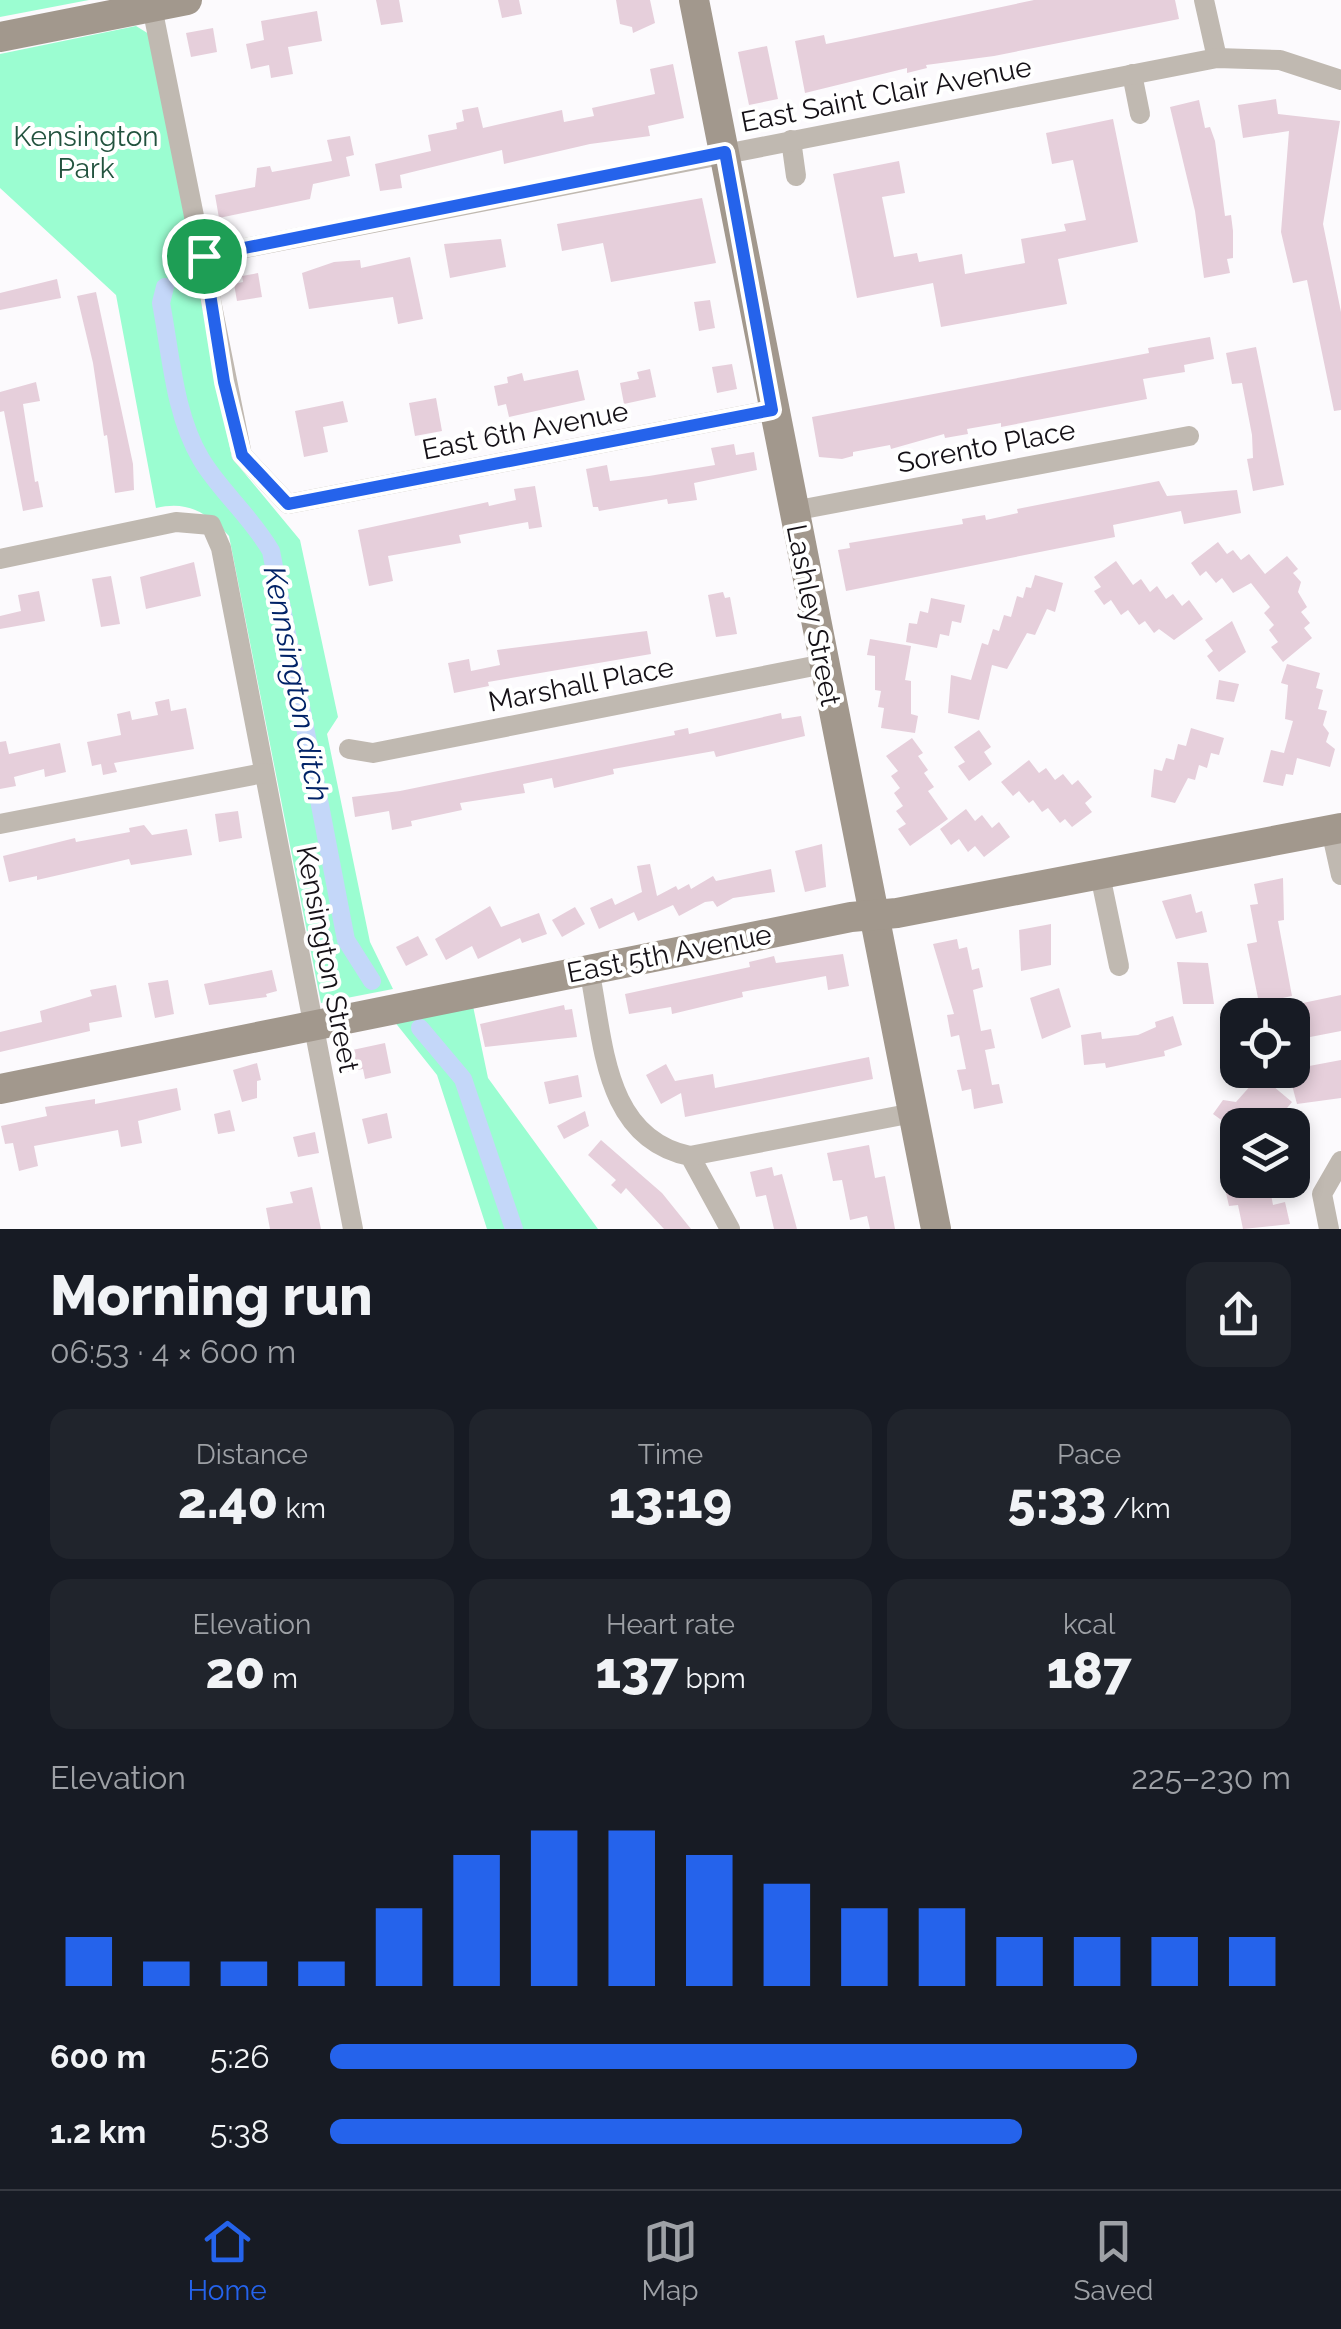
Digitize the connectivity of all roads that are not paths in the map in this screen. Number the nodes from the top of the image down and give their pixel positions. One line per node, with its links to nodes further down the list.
1 (187, 0): 4 (street)
2 (694, 0): 11 (street, Lashley Street)
3 (1204, 0): 6 (street)
4 (152, 7): 5 (street); 13 (street)
5 (0, 37)
6 (1216, 58): 7 (street, East Saint Clair Avenue); 8 (street, East Saint Clair Avenue)
7 (1132, 74): 9 (street); 10 (street, East Saint Clair Avenue)
8 (1341, 80)
9 (1140, 114)
10 (791, 140): 11 (street, East Saint Clair Avenue); 12 (street)
11 (725, 152): 13 (street, East Saint Clair Avenue); 14 (street, Lashley Street)
12 (796, 176)
13 (204, 256): 14 (street, East 6th Avenue)
14 (772, 410): 16 (street, Lashley Street)
15 (1189, 436): 16 (street, Sorento Place)
16 (793, 512): 18 (street, Lashley Street)
17 (0, 559): 20 (street, Kensington Street)
18 (824, 664): 19 (street, Marshall Place); 25 (street, Lashley Street)
19 (348, 749)
20 (264, 774): 21 (street); 28 (street, Kensington Street)
21 (0, 824)
22 (1336, 829): 23 (street, East 5th Avenue); 24 (street)
23 (1100, 875): 25 (street, East 5th Avenue); 26 (street)
24 (1341, 875)
25 (876, 917): 27 (street, East 5th Avenue); 30 (street, Lashley Street)
26 (1119, 966)
27 (589, 969): 28 (street, East 5th Avenue); 31 (street)
28 (314, 1028): 29 (street, East 5th Avenue); 33 (street, Kensington Street)
29 (0, 1089)
30 (912, 1113): 31 (street); 35 (street, Lashley Street)
31 (690, 1156): 34 (street)
32 (1341, 1161): 36 (street)
33 (353, 1229)
34 (730, 1229)
35 (936, 1229)
36 (1329, 1229)

